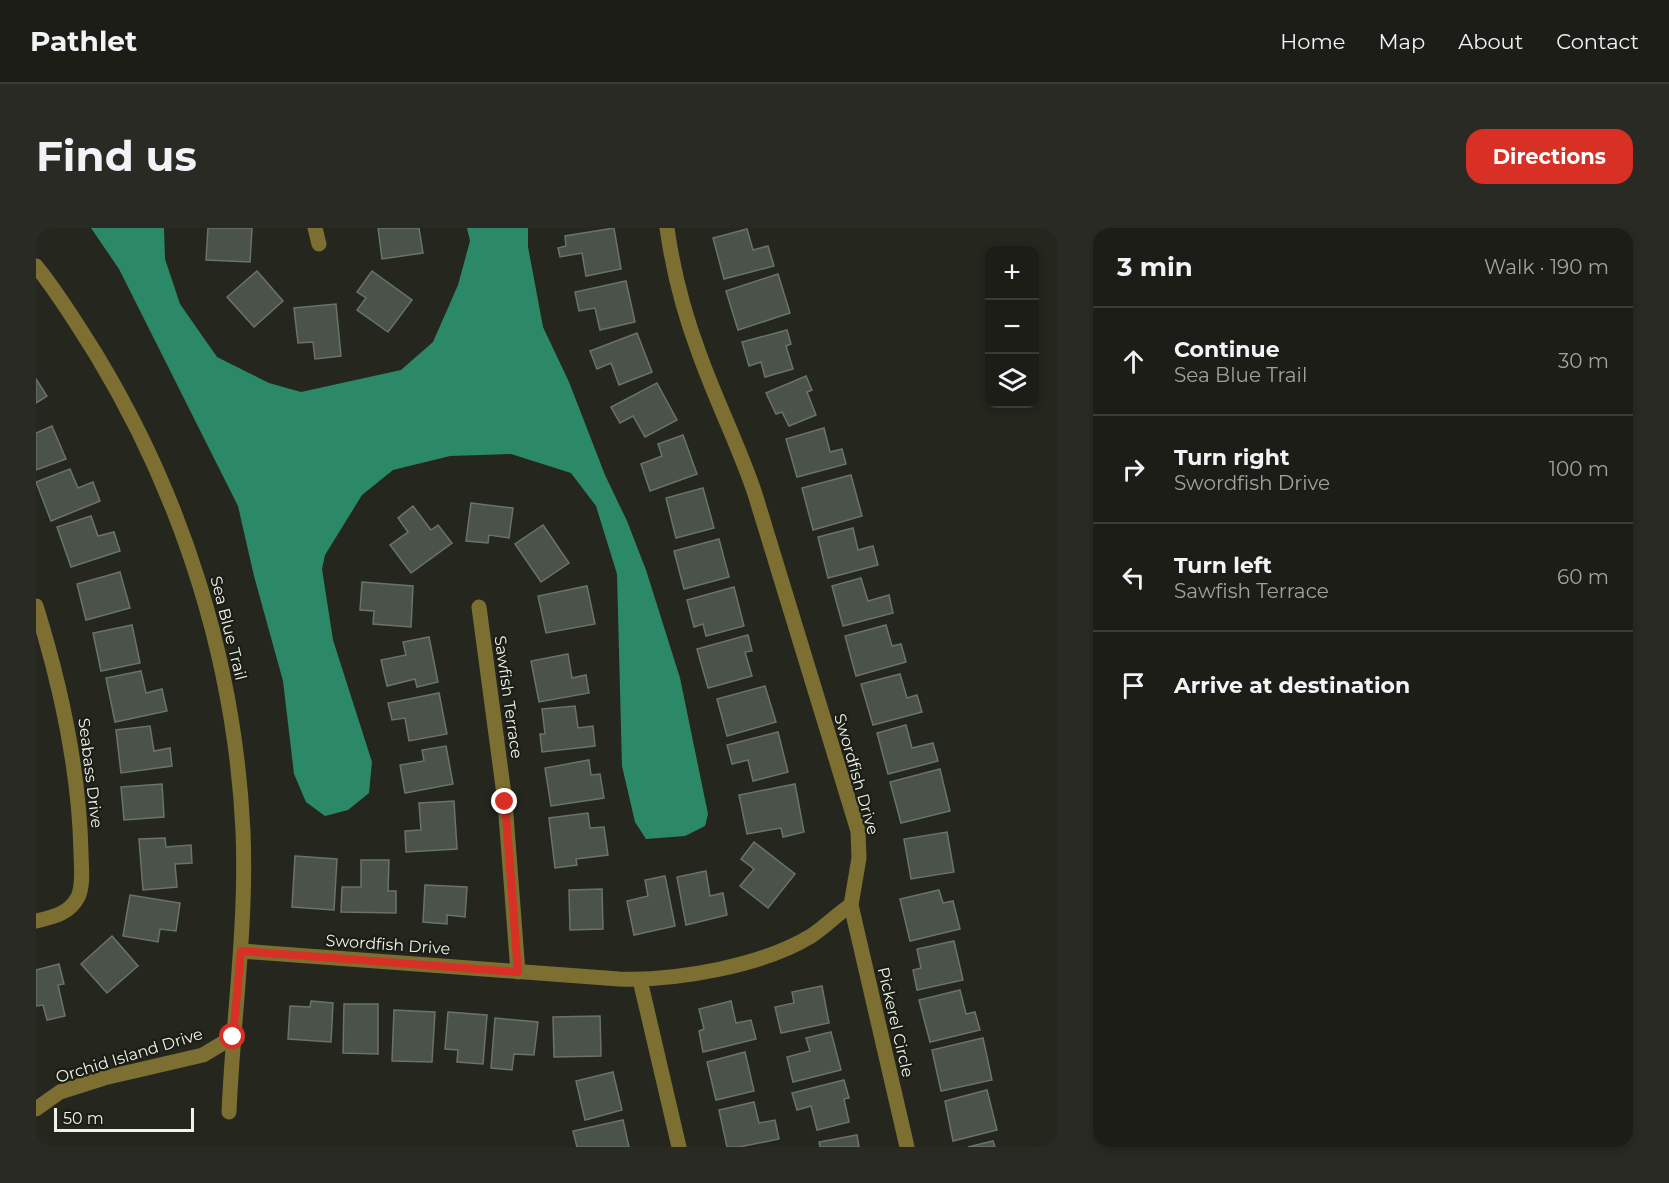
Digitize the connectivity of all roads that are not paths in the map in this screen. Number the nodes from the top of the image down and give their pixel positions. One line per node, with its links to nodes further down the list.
1 (315, 228): 3 (street)
2 (667, 228): 7 (street, Swordfish Drive)
3 (319, 244)
4 (37, 270): 9 (street, Sea Blue Trail)
5 (36, 606): 8 (street, Seabass Drive)
6 (479, 607): 10 (street, Sawfish Terrace)
7 (851, 905): 11 (street, Swordfish Drive); 16 (street, Pickerel Circle)
8 (36, 921)
9 (241, 951): 10 (street, Swordfish Drive); 12 (street, Sea Blue Trail)
10 (518, 972): 11 (street, Swordfish Drive)
11 (640, 980): 15 (street)
12 (233, 1037): 13 (street, Orchid Island Drive); 14 (street, Sea Blue Trail)
13 (36, 1109)
14 (229, 1112)
15 (679, 1147)
16 (907, 1147)

